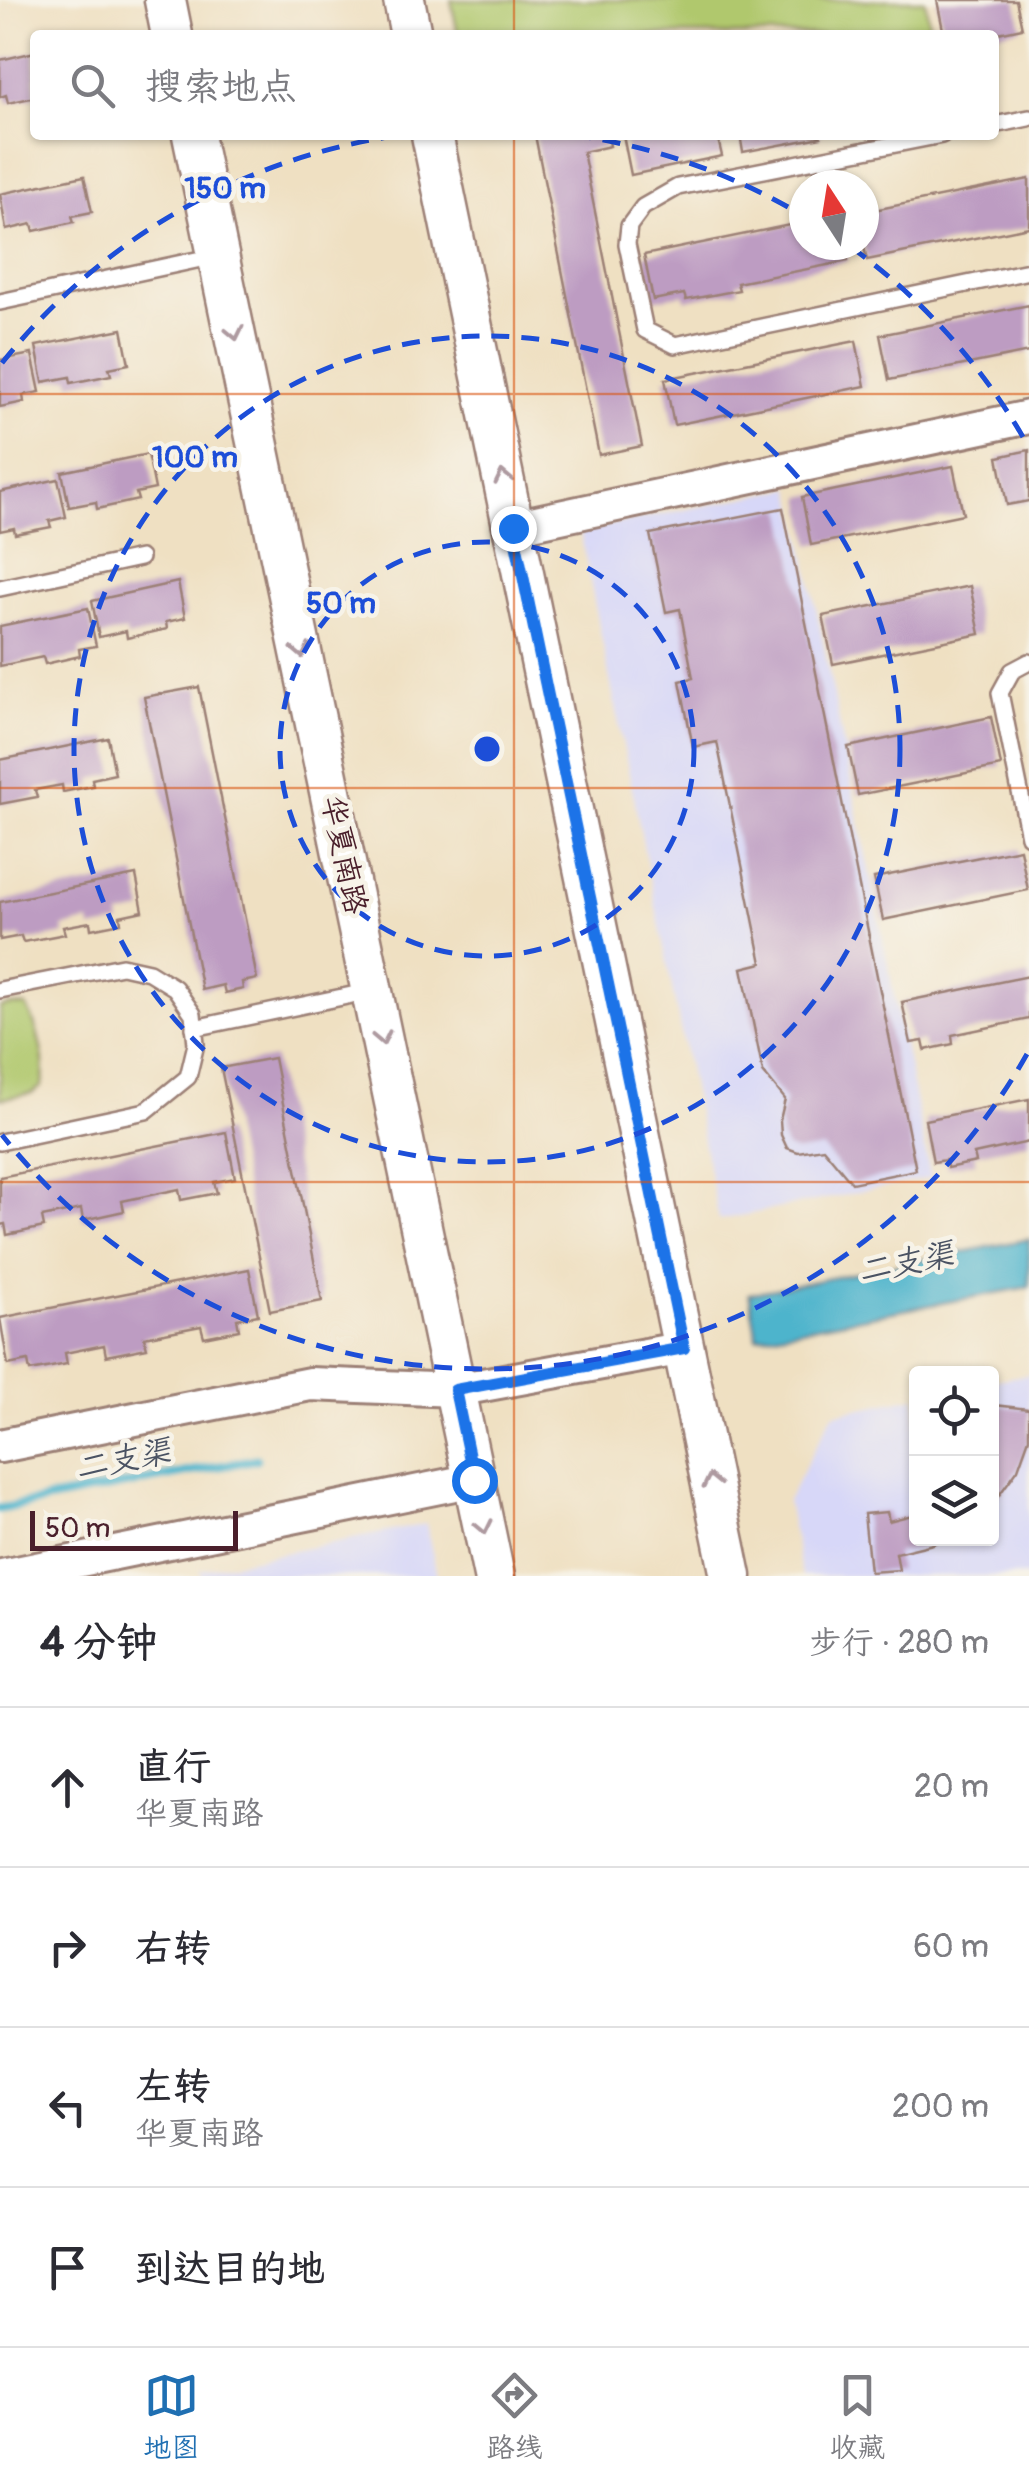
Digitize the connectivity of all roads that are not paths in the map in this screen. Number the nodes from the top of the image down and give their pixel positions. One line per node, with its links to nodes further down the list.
1 (165, 0): 3 (street)
2 (404, 0): 4 (street)
3 (171, 30)
4 (410, 30)
5 (1029, 118): 6 (lane)
6 (999, 124)
7 (194, 140): 10 (street, 华夏南路)
8 (433, 140): 14 (street, one-way to 8)
9 (917, 140): 11 (lane)
10 (218, 256): 12 (lane); 20 (street, 华夏南路, one-way to 20)
11 (1029, 271)
12 (0, 302)
13 (1029, 417): 14 (street)
14 (513, 528): 23 (street)
15 (140, 558): 16 (lane)
16 (0, 588)
17 (1029, 662): 18 (lane)
18 (1029, 836)
19 (0, 990): 21 (lane)
20 (372, 990): 21 (lane); 24 (street, 华夏南路, one-way to 24)
21 (194, 1028): 22 (lane)
22 (0, 1142)
23 (684, 1348): 24 (street); 29 (street, one-way to 23)
24 (455, 1390): 25 (street); 26 (street, 华夏南路)
25 (0, 1446)
26 (474, 1480): 27 (street); 28 (street, 华夏南路, one-way to 28)
27 (2, 1576)
28 (494, 1576)
29 (731, 1576)

